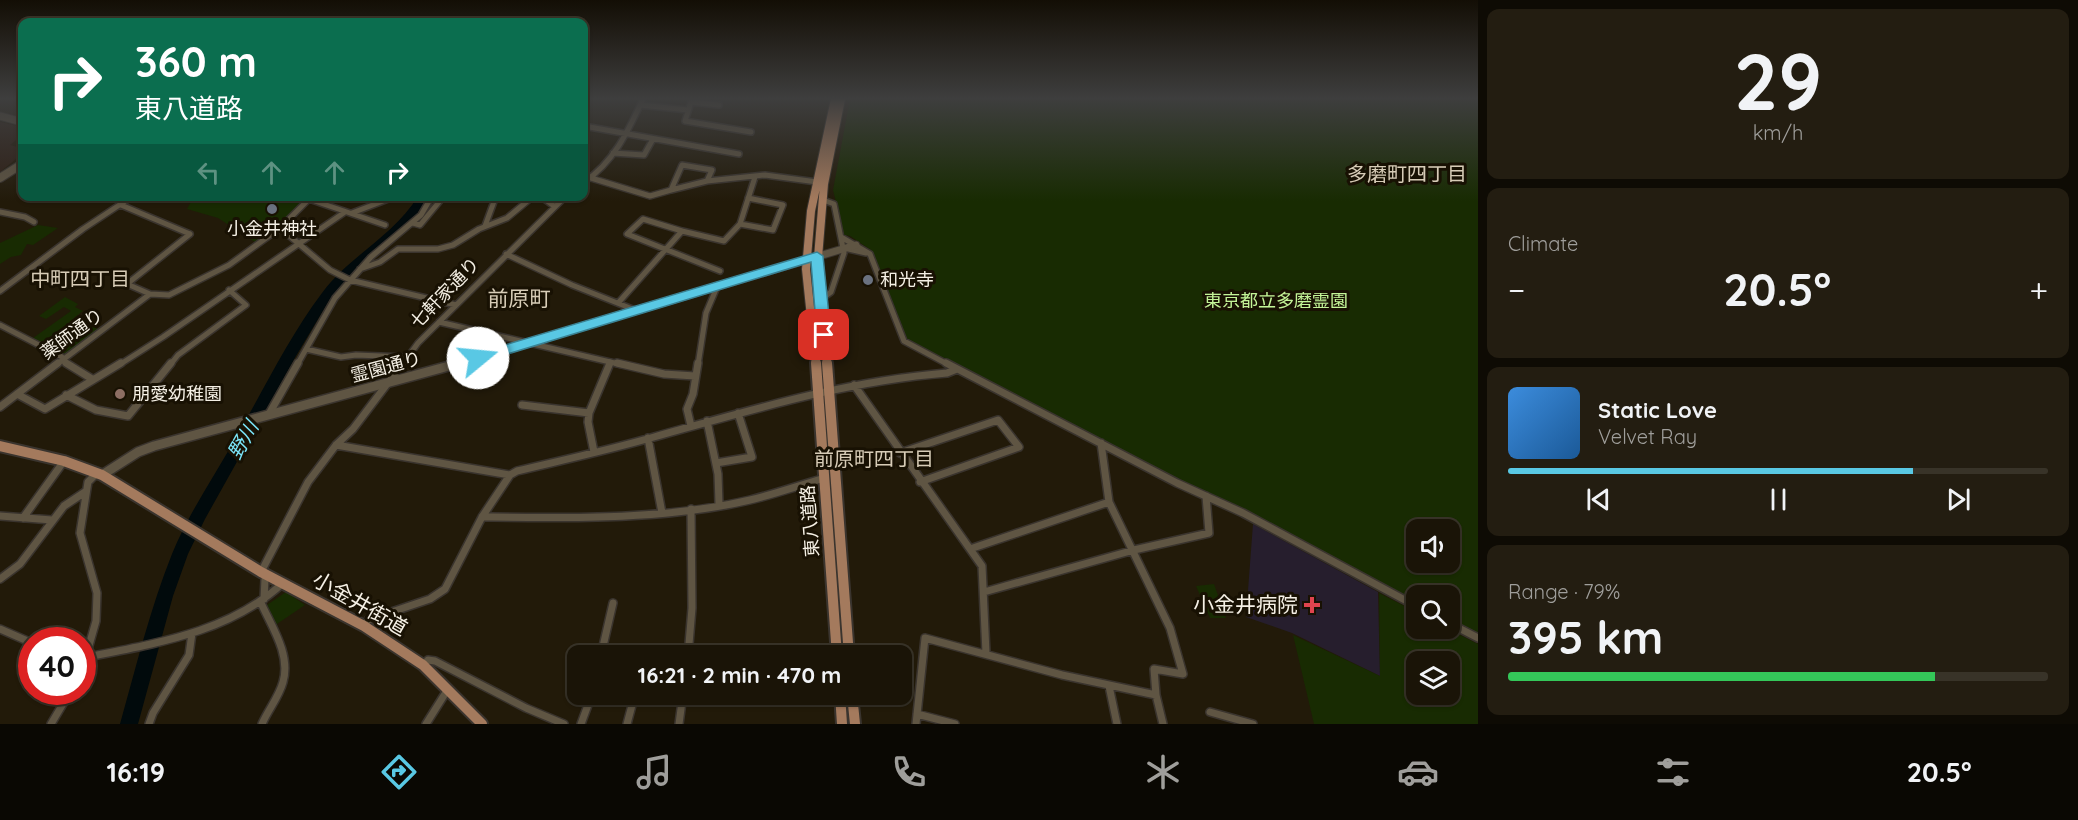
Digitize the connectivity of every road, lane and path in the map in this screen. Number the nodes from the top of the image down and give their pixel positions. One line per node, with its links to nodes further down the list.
1 (619, 133): 4 (street)
2 (828, 133): 14 (main road, 東八道路)
3 (835, 133): 17 (main road, 東八道路)
4 (625, 134): 5 (street); 6 (street)
5 (653, 139): 6 (street); 7 (street)
6 (613, 153): 11 (street)
7 (739, 153)
8 (18, 167): 10 (main road)
9 (755, 177): 13 (street); 14 (street); 16 (street)
10 (0, 178)
11 (591, 178): 12 (street); 15 (street)
12 (588, 180)
13 (707, 181): 15 (street); 15 (street)
14 (817, 182): 47 (main road, 東八道路)
15 (671, 190)
16 (748, 198): 34 (street); 34 (street)
17 (823, 200): 39 (street); 46 (main road, 東八道路)
18 (126, 201): 28 (street)
19 (307, 201): 37 (street)
20 (318, 201): 31 (street)
21 (382, 201): 31 (street)
22 (428, 201): 33 (street)
23 (440, 201): 33 (street)
24 (494, 201): 36 (street)
25 (527, 201): 36 (street)
26 (547, 201): 29 (street)
27 (560, 201): 29 (street, 七軒家通り)
28 (121, 205): 52 (street); 54 (street)
29 (554, 206): 44 (street, 七軒家通り)
30 (0, 213): 32 (street)
31 (348, 213): 35 (street); 40 (street)
32 (34, 222)
33 (413, 223): 48 (street)
34 (740, 224): 38 (street)
35 (385, 225)
36 (485, 226): 48 (street)
37 (280, 228): 40 (street); 54 (street)
38 (682, 231): 43 (street); 43 (street)
39 (841, 237): 41 (street); 42 (street)
40 (296, 242): 50 (street); 53 (street)
41 (856, 245): 42 (street, 霊園通り); 45 (street)
42 (844, 248): 45 (street); 46 (street, 霊園通り); 55 (street)
43 (665, 249): 49 (street); 56 (street)
44 (506, 254): 56 (street); 57 (street, 七軒家通り)
45 (870, 255): 66 (street)
46 (817, 256): 47 (street, 霊園通り); 55 (main road, 東八道路)
47 (806, 260): 51 (street, 霊園通り); 71 (main road, 東八道路)
48 (359, 269): 50 (street)
49 (720, 271)
50 (350, 280): 57 (street); 62 (street)
51 (717, 287): 58 (street, 霊園通り); 67 (street)
52 (0, 291)
53 (229, 291): 68 (street); 73 (street)
54 (150, 294): 64 (street, 薬師通り)
55 (820, 295): 71 (main road, 東八道路)
56 (619, 302): 58 (street)
57 (456, 305): 59 (street, 七軒家通り)
58 (635, 310): 61 (street, 霊園通り)
59 (439, 322): 61 (street); 63 (street, 七軒家通り)
60 (0, 325): 64 (street)
61 (526, 343): 65 (street); 69 (street, 霊園通り)
62 (306, 349): 63 (street); 78 (street)
63 (406, 357): 69 (street, 七軒家通り)
64 (63, 359): 68 (street); 72 (street, 薬師通り)
65 (610, 362): 67 (street); 76 (street)
66 (957, 369): 70 (street); 82 (street)
67 (695, 376): 80 (street)
68 (92, 379): 73 (street)
69 (388, 383): 78 (street, 霊園通り); 83 (street, 七軒家通り)
70 (854, 386): 71 (street); 86 (street)
71 (825, 391): 77 (street); 91 (main road, 東八道路); 122 (main road, 東八道路)
72 (18, 393): 73 (street); 75 (street, 薬師通り)
73 (66, 395)
74 (522, 405): 76 (street)
75 (0, 408)
76 (589, 413): 85 (street)
77 (738, 413): 79 (street); 88 (street)
78 (268, 416): 89 (street, 霊園通り)
79 (707, 422): 80 (street); 88 (street)
80 (691, 426): 81 (street)
81 (648, 438): 85 (street); 98 (street)
82 (1101, 444): 94 (street); 95 (street)
83 (336, 445): 90 (street); 105 (street, 七軒家通り)
84 (0, 446): 87 (main road)
85 (594, 452): 90 (street)
86 (900, 453): 92 (street); 92 (street)
87 (64, 461): 89 (main road); 101 (street)
88 (716, 463): 96 (street)
89 (99, 474): 93 (street); 105 (main road, 小金井街道)
90 (510, 475): 100 (street)
91 (825, 478): 96 (street); 121 (main road, 東八道路)
92 (920, 482): 103 (street)
93 (85, 492): 102 (street); 113 (street)
94 (1206, 496): 104 (street); 110 (street)
95 (1109, 502): 103 (street); 104 (street)
96 (719, 504): 97 (street)
97 (691, 509): 98 (street); 120 (street)
98 (662, 513): 100 (street)
99 (0, 516): 101 (street)
100 (482, 517): 112 (street)
101 (23, 518): 102 (street)
102 (52, 520): 106 (street)
103 (970, 549): 108 (street)
104 (1134, 550): 108 (street); 128 (street)
105 (264, 573): 107 (main road, 小金井街道); 109 (street, 七軒家通り)
106 (0, 579)
107 (283, 583): 109 (street); 112 (main road, 小金井街道)
108 (984, 592): 123 (street)
109 (263, 601): 116 (street); 139 (street)
110 (1406, 601)
111 (614, 603): 119 (street)
112 (364, 626): 125 (main road, 小金井街道)
113 (94, 627)
114 (1460, 629): 118 (street)
115 (1, 631): 117 (street)
116 (192, 633): 124 (street); 138 (street)
117 (18, 638)
118 (1478, 638)
119 (603, 645)
120 (689, 645)
121 (836, 645)
122 (848, 645)
123 (986, 653): 126 (street); 136 (street)
124 (96, 654)
125 (423, 665): 127 (main road, 小金井街道); 142 (street)
126 (1109, 686): 128 (street); 150 (street)
127 (448, 689): 140 (street); 141 (main road, 小金井街道)
128 (1156, 695): 151 (street)
129 (62, 705): 137 (street)
130 (588, 705): 143 (street)
131 (632, 705): 144 (street)
132 (682, 705): 145 (street)
133 (841, 705): 146 (main road)
134 (853, 705): 147 (main road)
135 (1210, 712): 152 (street)
136 (916, 714): 148 (street); 149 (street)
137 (51, 724)
138 (149, 724)
139 (262, 724)
140 (426, 724)
141 (482, 724)
142 (564, 724)
143 (581, 724)
144 (627, 724)
145 (679, 724)
146 (842, 724)
147 (855, 724)
148 (916, 724)
149 (955, 724)
150 (1117, 724)
151 (1163, 724)
152 (1253, 724)

